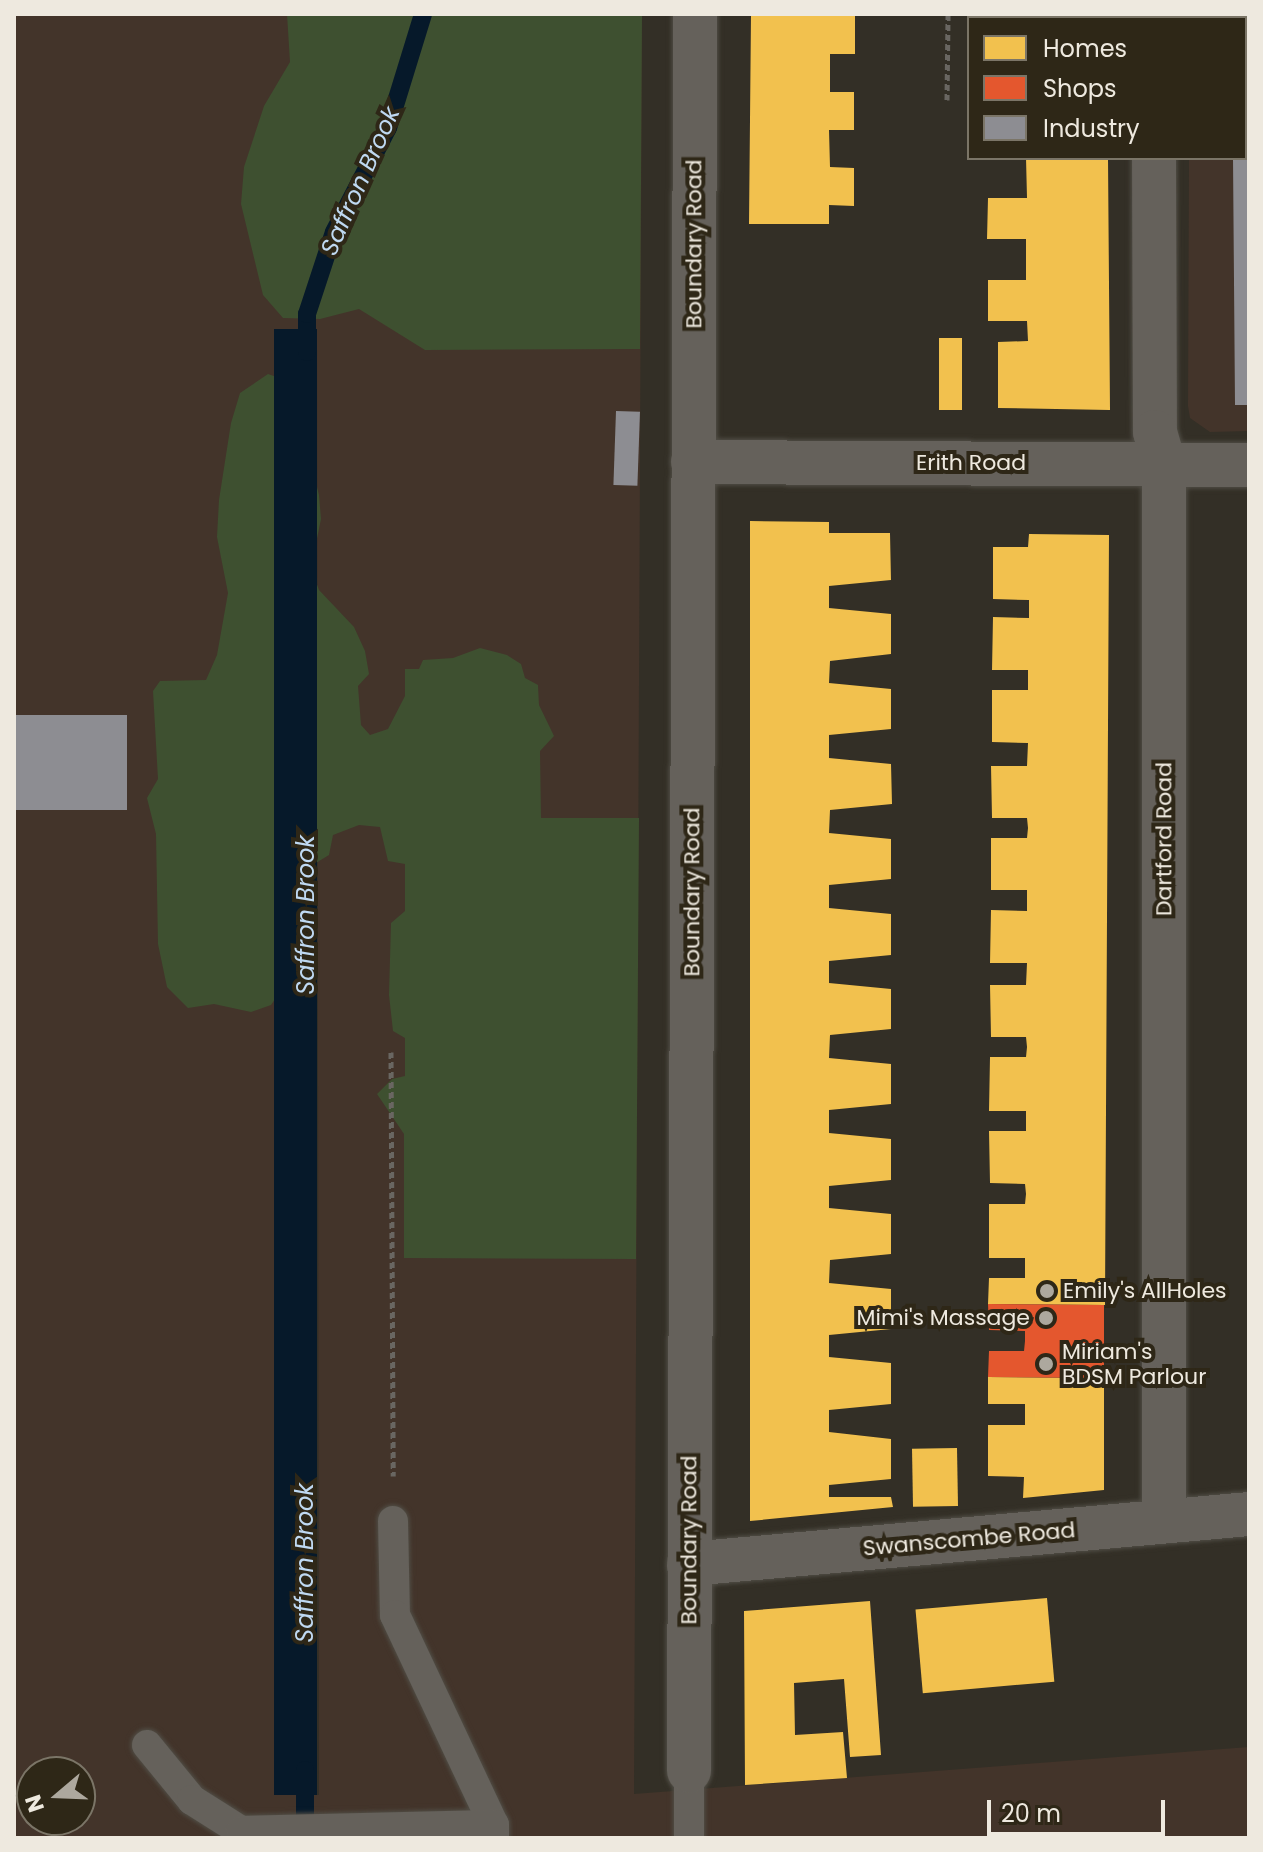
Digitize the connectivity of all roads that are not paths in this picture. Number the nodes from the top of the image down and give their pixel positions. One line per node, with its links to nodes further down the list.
1 (695, 14): 3 (street, Boundary Road)
2 (1154, 160): 4 (street, Dartford Road)
3 (693, 462): 4 (street, Erith Road); 9 (street, Boundary Road)
4 (1164, 464): 5 (street, Erith Road); 8 (street, Dartford Road)
5 (1249, 465)
6 (1249, 1514): 8 (street, Swanscombe Road)
7 (393, 1521): 12 (lane)
8 (1164, 1521): 9 (street, Swanscombe Road)
9 (689, 1564): 11 (street, Boundary Road)
10 (147, 1745): 12 (lane)
11 (689, 1771): 13 (lane)
12 (494, 1832)
13 (689, 1838)

